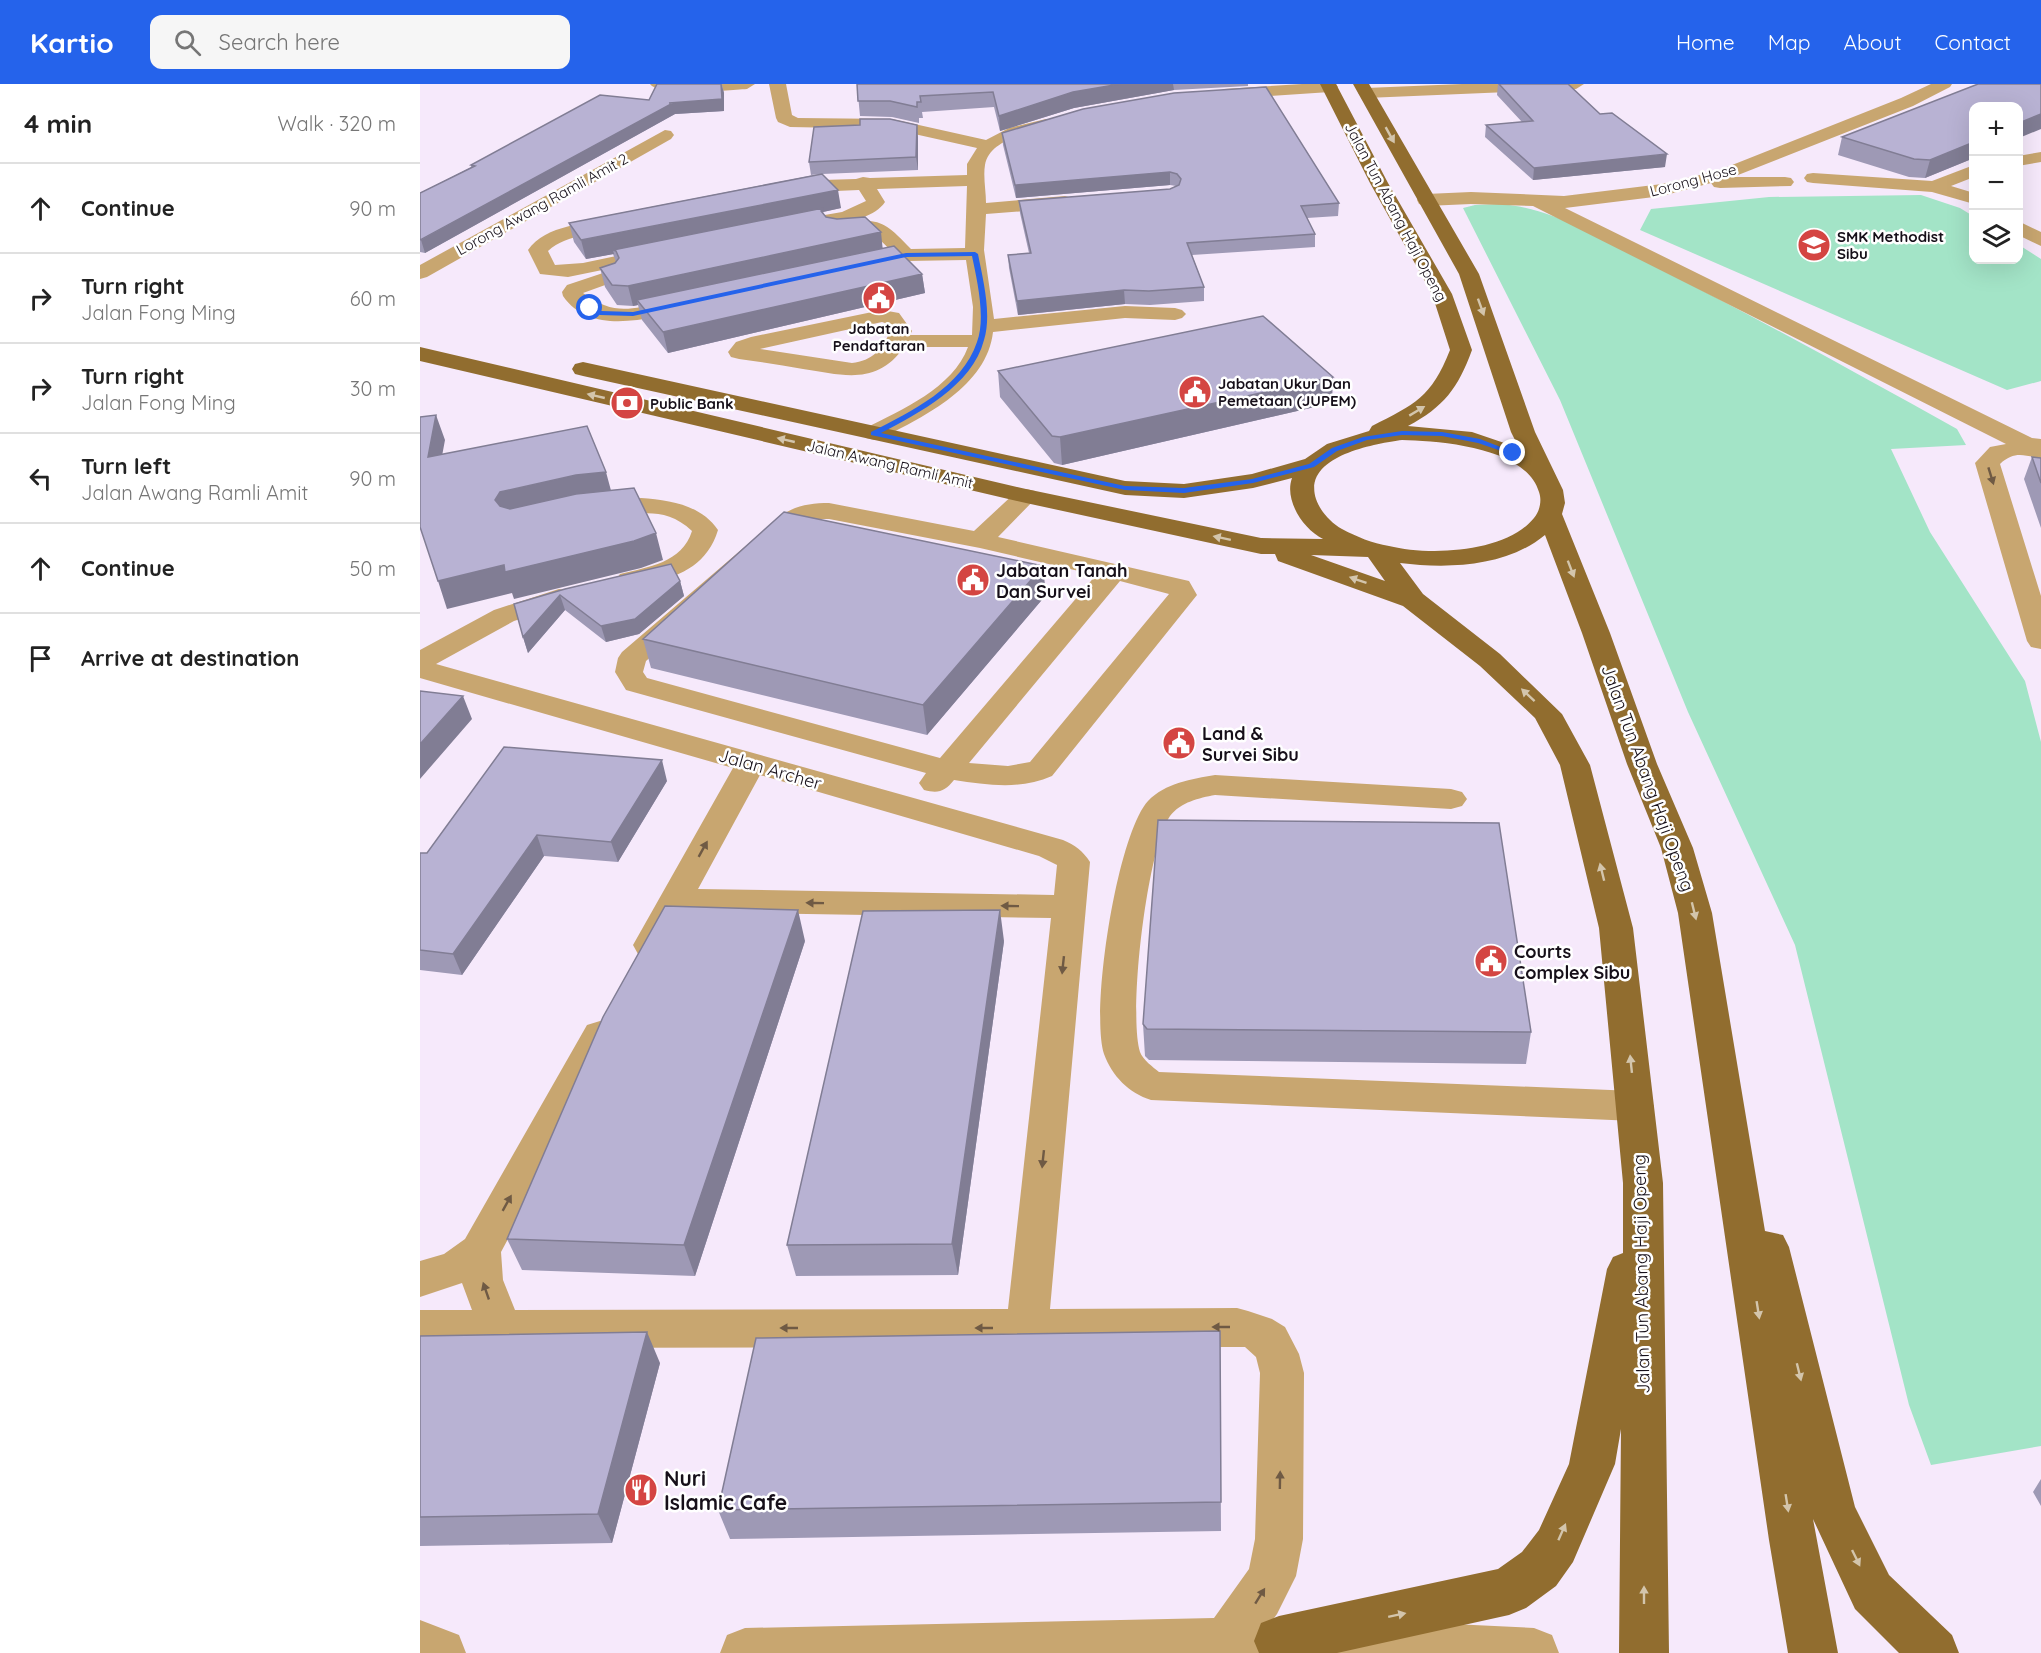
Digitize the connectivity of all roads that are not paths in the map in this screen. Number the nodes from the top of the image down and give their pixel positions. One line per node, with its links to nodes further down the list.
1 (658, 84): 2 (street)
2 (747, 84)
3 (777, 84): 13 (street)
4 (1571, 84): 5 (street); 8 (street)
5 (1576, 84)
6 (1944, 84): 15 (street, Lorong Hose)
7 (1329, 86): 10 (street); 43 (main road, Jalan Tun Abang Haji Openg, one-way to 7)
8 (1456, 86): 9 (street)
9 (1364, 88): 25 (main road, Jalan Tun Abang Haji Openg, one-way to 25)
10 (1210, 95)
11 (1069, 117): 13 (street)
12 (665, 135): 35 (street, Lorong Awang Ramli Amit 2)
13 (987, 145): 19 (street)
14 (2041, 157): 16 (street)
15 (1759, 160): 18 (street); 21 (street, Lorong Hose)
16 (2023, 160)
17 (1969, 172): 22 (street)
18 (1784, 176): 21 (street); 22 (street)
19 (976, 180): 20 (street); 28 (street)
20 (862, 182): 23 (street); 33 (street)
21 (1685, 184): 27 (street, Lorong Hose)
22 (1934, 187): 24 (street)
23 (767, 190)
24 (1969, 198)
25 (1426, 200): 27 (street, Lorong Hose); 47 (main road, Jalan Tun Abang Haji Openg, one-way to 47)
26 (1079, 201): 28 (street)
27 (1539, 202): 44 (street)
28 (977, 209): 32 (street)
29 (632, 220): 36 (street)
30 (2027, 228): 31 (street)
31 (2041, 240)
32 (975, 254): 33 (street); 39 (street)
33 (906, 255): 34 (street)
34 (841, 270)
35 (420, 273)
36 (709, 299)
37 (1174, 314): 39 (street)
38 (420, 333): 42 (main road, Jalan Awang Ramli Amit)
39 (982, 334): 40 (street); 42 (street)
40 (898, 341): 40 (street)
41 (420, 354): 46 (main road, Jalan Awang Ramli Amit, one-way to 41)
42 (874, 433): 45 (main road, Jalan Awang Ramli Amit)
43 (1365, 438): 45 (main road, Jalan Awang Ramli Amit); 47 (main road)
44 (2036, 447): 50 (street, one-way to 50)
45 (1312, 465): 53 (main road)
46 (1026, 496): 49 (street); 52 (main road, Jalan Awang Ramli Amit, one-way to 46)
47 (1551, 502): 53 (main road); 65 (main road, Jalan Tun Abang Haji Openg, one-way to 65)
48 (572, 513): 57 (street)
49 (980, 540): 54 (street); 60 (street)
50 (2011, 540): 51 (street); 56 (street)
51 (2041, 543)
52 (1261, 546): 53 (main road, Jalan Awang Ramli Amit); 55 (main road, one-way to 52)
53 (1370, 549): 55 (main road, Jalan Tun Abang Haji Openg)
54 (1114, 571): 60 (street); 60 (street)
55 (1413, 600): 66 (main road, Jalan Tun Abang Haji Openg, one-way to 55)
56 (2041, 638)
57 (420, 662)
58 (420, 669): 59 (street, Jalan Archer)
59 (751, 763): 62 (street, Jalan Archer); 63 (street, one-way to 59)
60 (946, 769): 62 (street)
61 (1451, 799): 66 (street)
62 (913, 809): 64 (street, Jalan Archer)
63 (675, 900): 64 (street, one-way to 63); 68 (street, one-way to 63)
64 (1069, 907): 70 (street, Jalan Archer, one-way to 70)
65 (1719, 1051): 80 (main road, Jalan Tun Abang Haji Openg, one-way to 80); 81 (main road, one-way to 81)
66 (1635, 1106): 67 (main road, Jalan Tun Abang Haji Openg)
67 (1643, 1183): 73 (main road, one-way to 67); 79 (main road, Jalan Tun Abang Haji Openg, one-way to 67)
68 (480, 1251): 69 (street); 72 (street, one-way to 68)
69 (420, 1279)
70 (1027, 1328): 72 (street, one-way to 72); 74 (street, one-way to 70)
71 (420, 1329): 72 (street)
72 (501, 1329)
73 (1278, 1641): 74 (street); 78 (street)
74 (1226, 1643): 77 (street)
75 (420, 1645): 76 (street)
76 (441, 1653)
77 (745, 1653)
78 (1534, 1653)
79 (1644, 1653)
80 (1813, 1653)
81 (1934, 1653)

